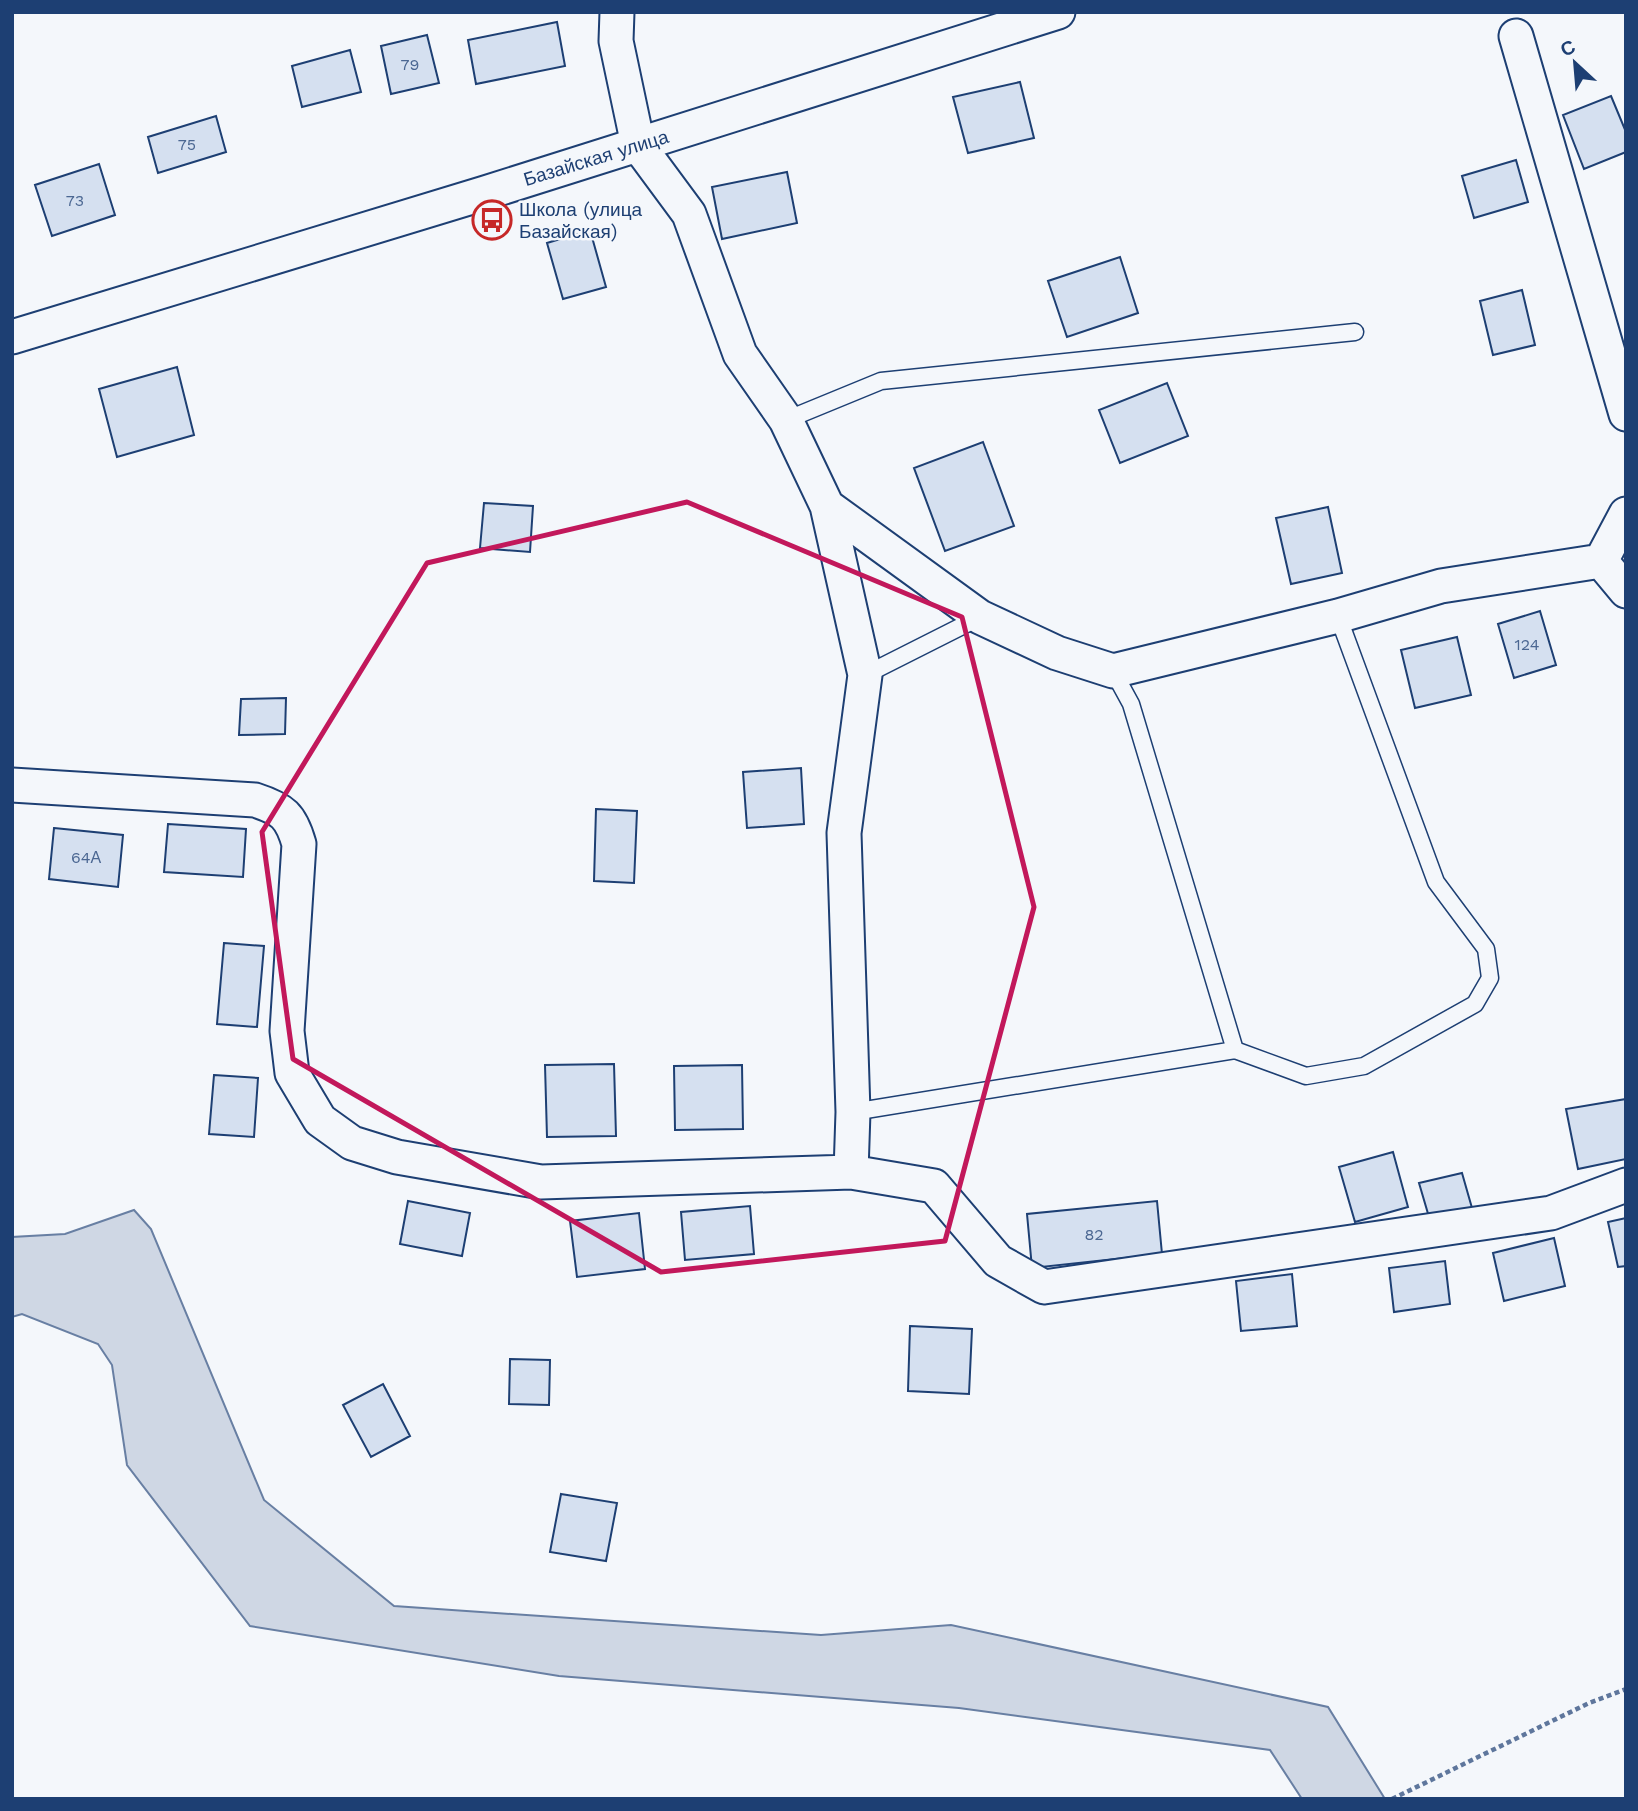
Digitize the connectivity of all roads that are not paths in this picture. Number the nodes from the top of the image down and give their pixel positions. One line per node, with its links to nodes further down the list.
1 (617, 12): 4 (street)
2 (1058, 12): 4 (street, Базайская улица)
3 (1516, 36): 7 (street)
4 (638, 145): 6 (street, Базайская улица); 8 (street)
5 (1355, 331): 8 (lane)
6 (12, 337)
7 (1626, 414)
8 (786, 420): 9 (street)
9 (827, 506): 14 (street); 16 (street)
10 (1626, 514): 11 (street)
11 (1601, 561): 12 (street); 13 (street)
12 (1626, 591)
13 (1338, 616): 15 (street); 18 (lane)
14 (980, 617): 15 (street); 16 (lane)
15 (1113, 671): 18 (lane)
16 (865, 675): 19 (street)
17 (12, 785): 20 (street)
18 (1235, 1050): 19 (lane)
19 (853, 1112): 20 (street)
20 (851, 1172): 21 (street)
21 (1626, 1185)

